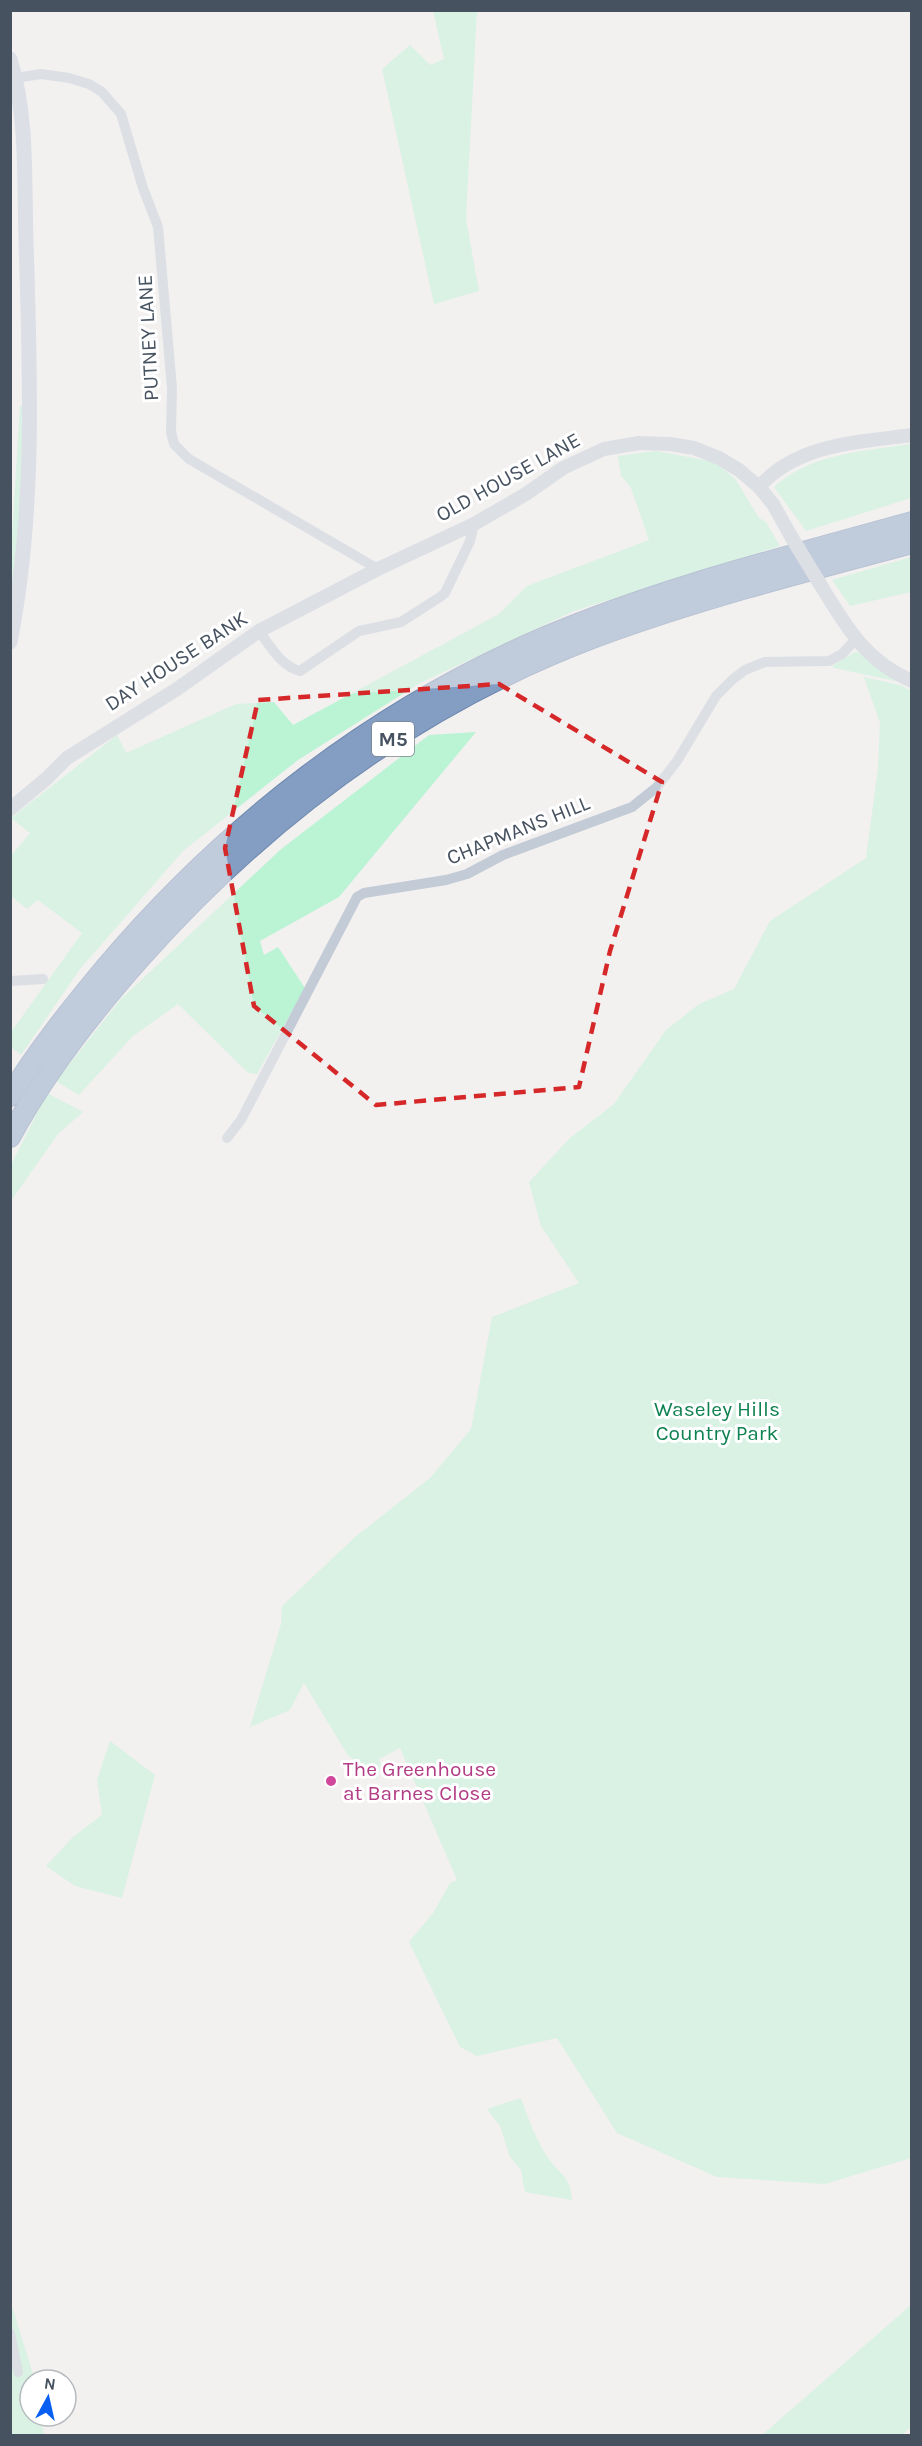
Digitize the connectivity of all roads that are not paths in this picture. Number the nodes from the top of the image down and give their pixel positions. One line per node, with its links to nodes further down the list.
1 (10, 59): 2 (main road)
2 (16, 78): 8 (street, PUTNEY LANE); 11 (main road)
3 (912, 435): 4 (street)
4 (759, 487): 6 (street, OLD HOUSE LANE); 10 (street, OLD HOUSE LANE, bridge)
5 (912, 522): 16 (highway, M5)
6 (474, 524): 8 (street, OLD HOUSE LANE); 9 (street)
7 (912, 543): 17 (highway, M5)
8 (378, 569): 9 (street, DAY HOUSE BANK)
9 (259, 631): 13 (street, DAY HOUSE BANK)
10 (855, 640): 12 (street, OLD HOUSE LANE); 18 (street, CHAPMANS HILL)
11 (10, 642)
12 (912, 681)
13 (10, 809)
14 (43, 979): 15 (street)
15 (10, 981)
16 (10, 1096)
17 (10, 1137)
18 (227, 1138)
19 (10, 2333): 20 (street)
20 (18, 2372)

